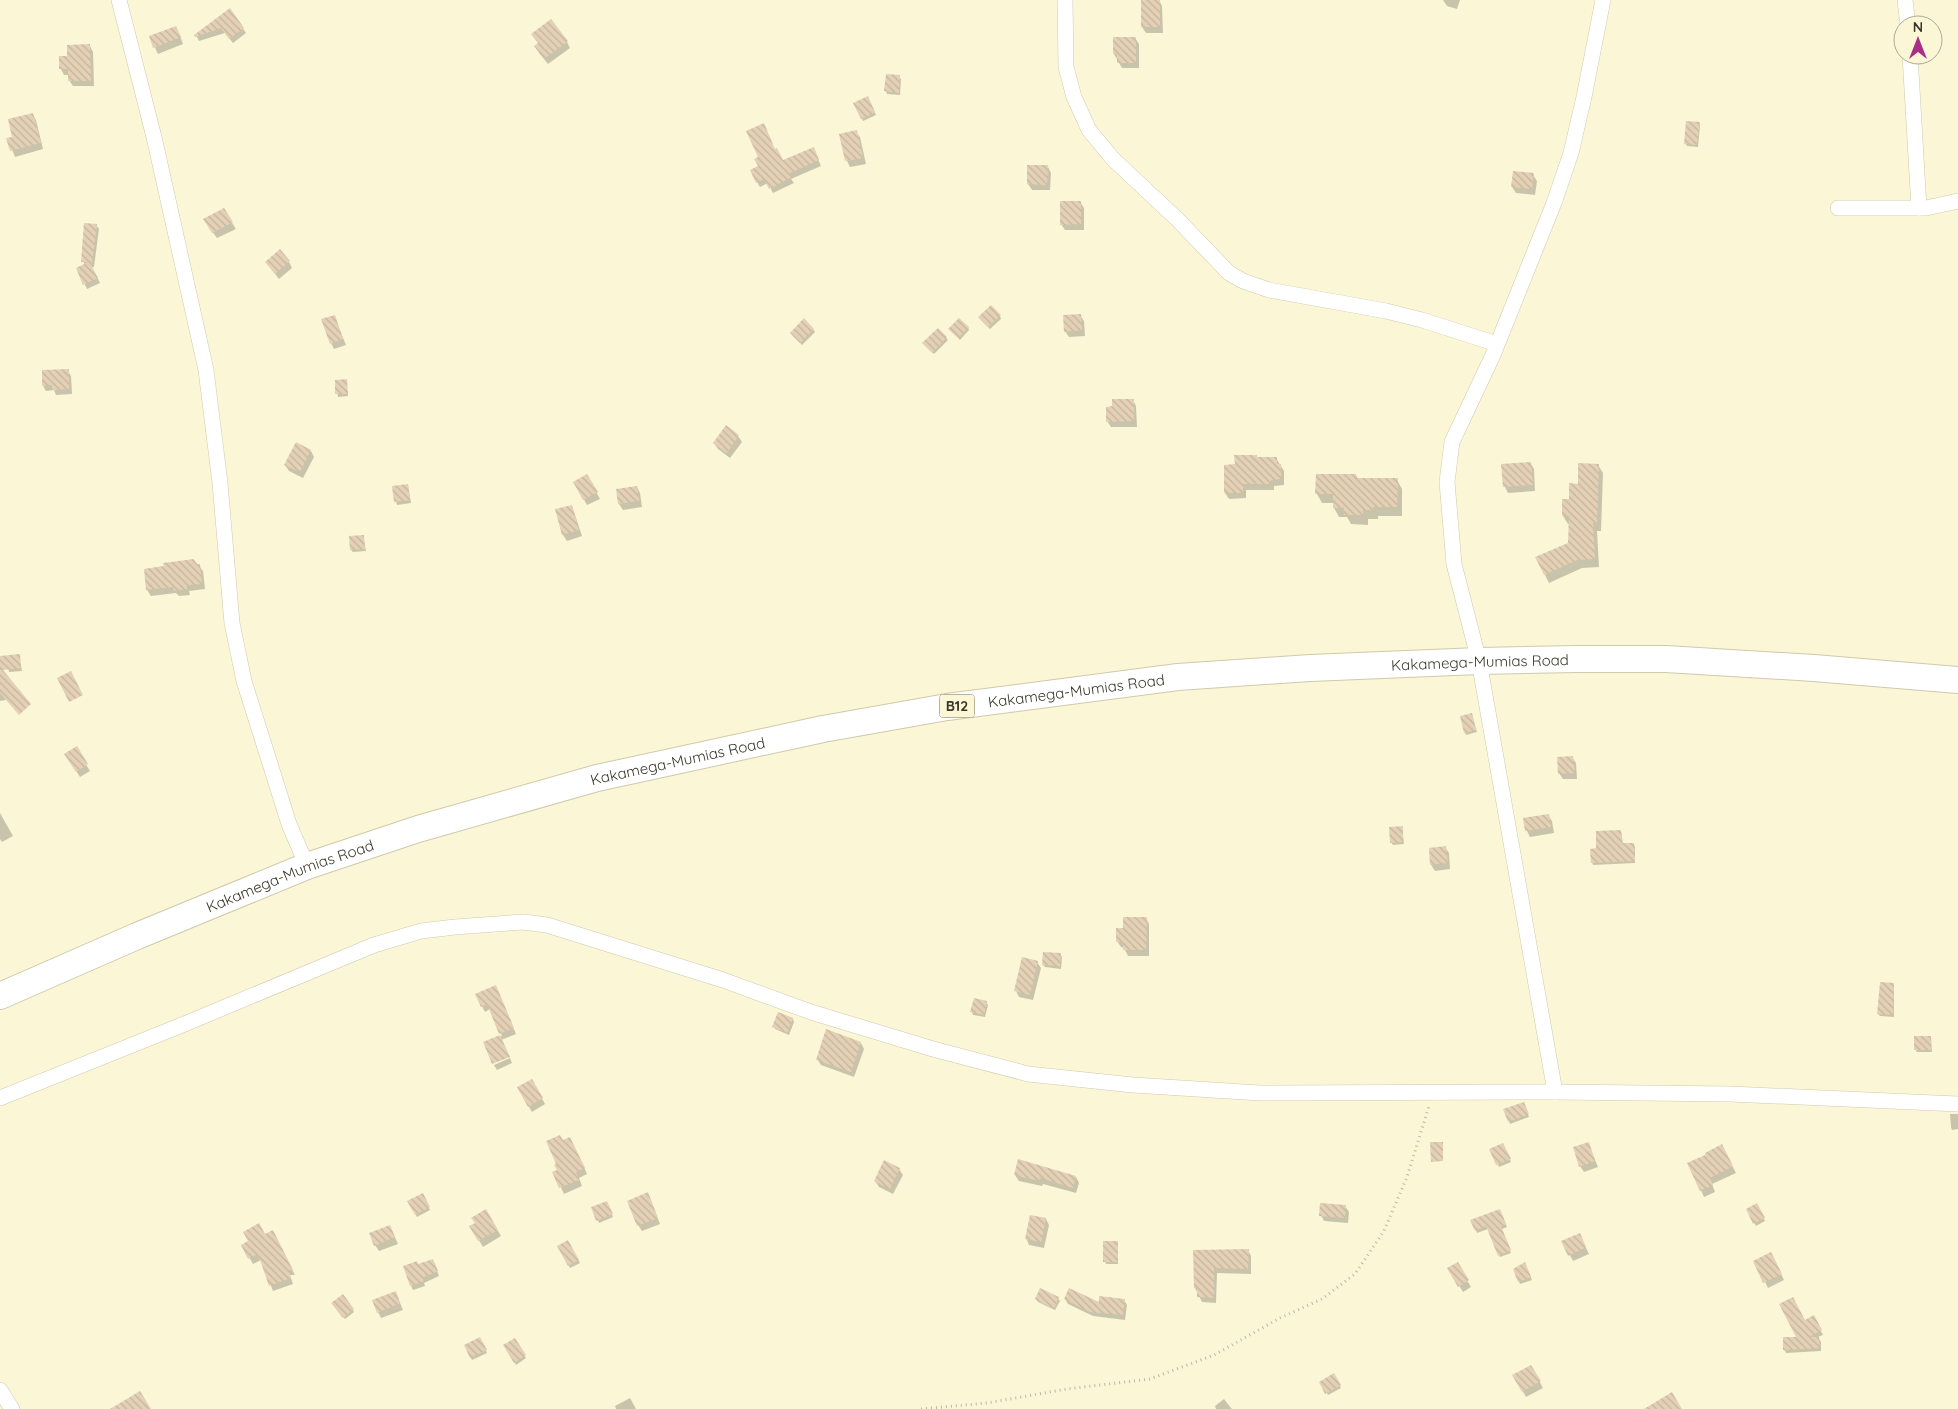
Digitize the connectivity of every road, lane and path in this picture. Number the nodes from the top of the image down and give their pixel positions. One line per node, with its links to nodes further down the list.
1 (119, 0): 13 (street)
2 (1065, 0): 10 (street)
3 (1603, 0): 10 (street)
4 (1905, 0): 5 (street)
5 (1907, 15)
6 (1911, 65): 9 (street)
7 (1958, 201): 9 (street)
8 (1838, 208): 9 (street)
9 (1919, 208)
10 (1497, 344): 11 (street)
11 (1479, 661): 12 (highway, Kakamega-Mumias Road / B12); 13 (highway, Kakamega-Mumias Road / B12); 15 (street)
12 (1958, 680)
13 (307, 866): 14 (highway, Kakamega-Mumias Road / B12)
14 (0, 996)
15 (1555, 1092): 16 (street); 18 (street)
16 (1432, 1094): 17 (street); 21 (path)
17 (0, 1098)
18 (1958, 1104)
19 (0, 1390): 20 (street)
20 (12, 1409)
21 (921, 1409)

